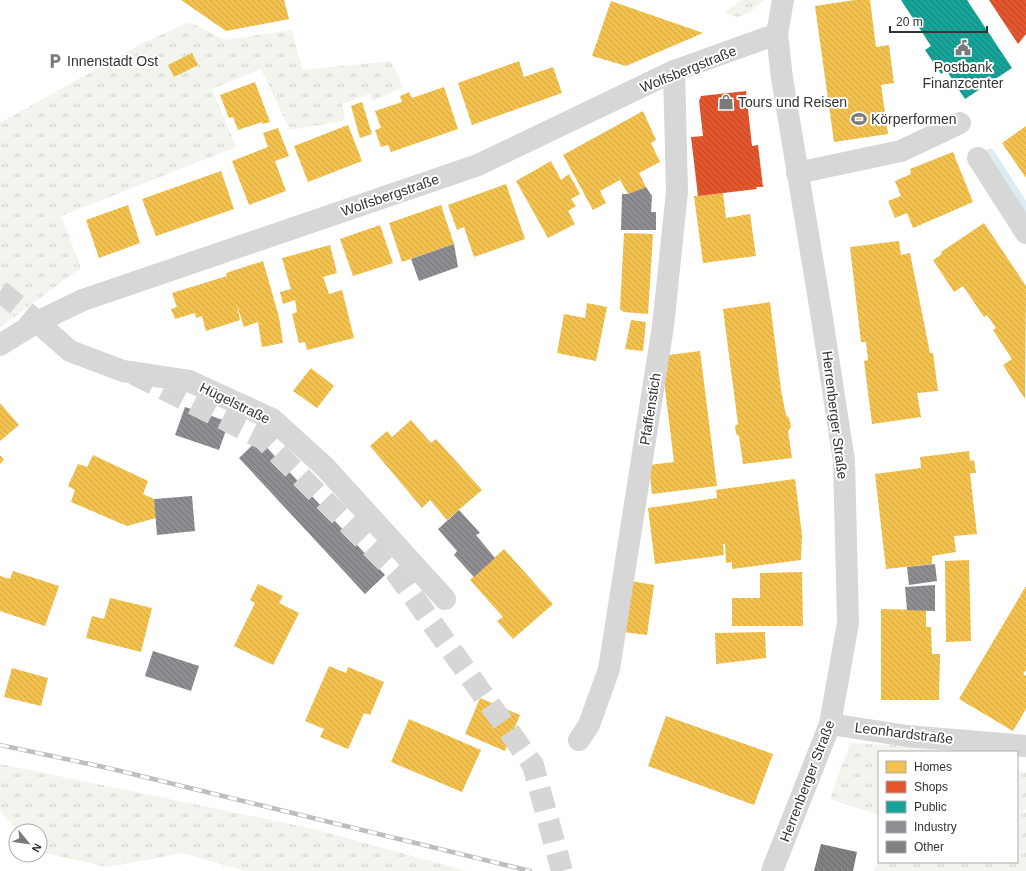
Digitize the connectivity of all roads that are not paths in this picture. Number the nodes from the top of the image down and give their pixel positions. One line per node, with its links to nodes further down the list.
1 (783, 0): 2 (street, Herrenberger Straße)
2 (777, 34): 3 (street, Wolfsbergstraße); 6 (street, Herrenberger Straße)
3 (674, 71): 8 (street, Wolfsbergstraße); 12 (street, Pfaffenstich)
4 (960, 123): 6 (street)
5 (978, 158): 7 (street)
6 (797, 173): 11 (street, Herrenberger Straße)
7 (1026, 233)
8 (37, 322): 9 (street, Wolfsbergstraße); 10 (street, Hügelstraße)
9 (0, 345)
10 (445, 599)
11 (830, 724): 13 (street, Leonhardstraße); 14 (street, Herrenberger Straße)
12 (580, 740)
13 (1026, 746)
14 (772, 871)

